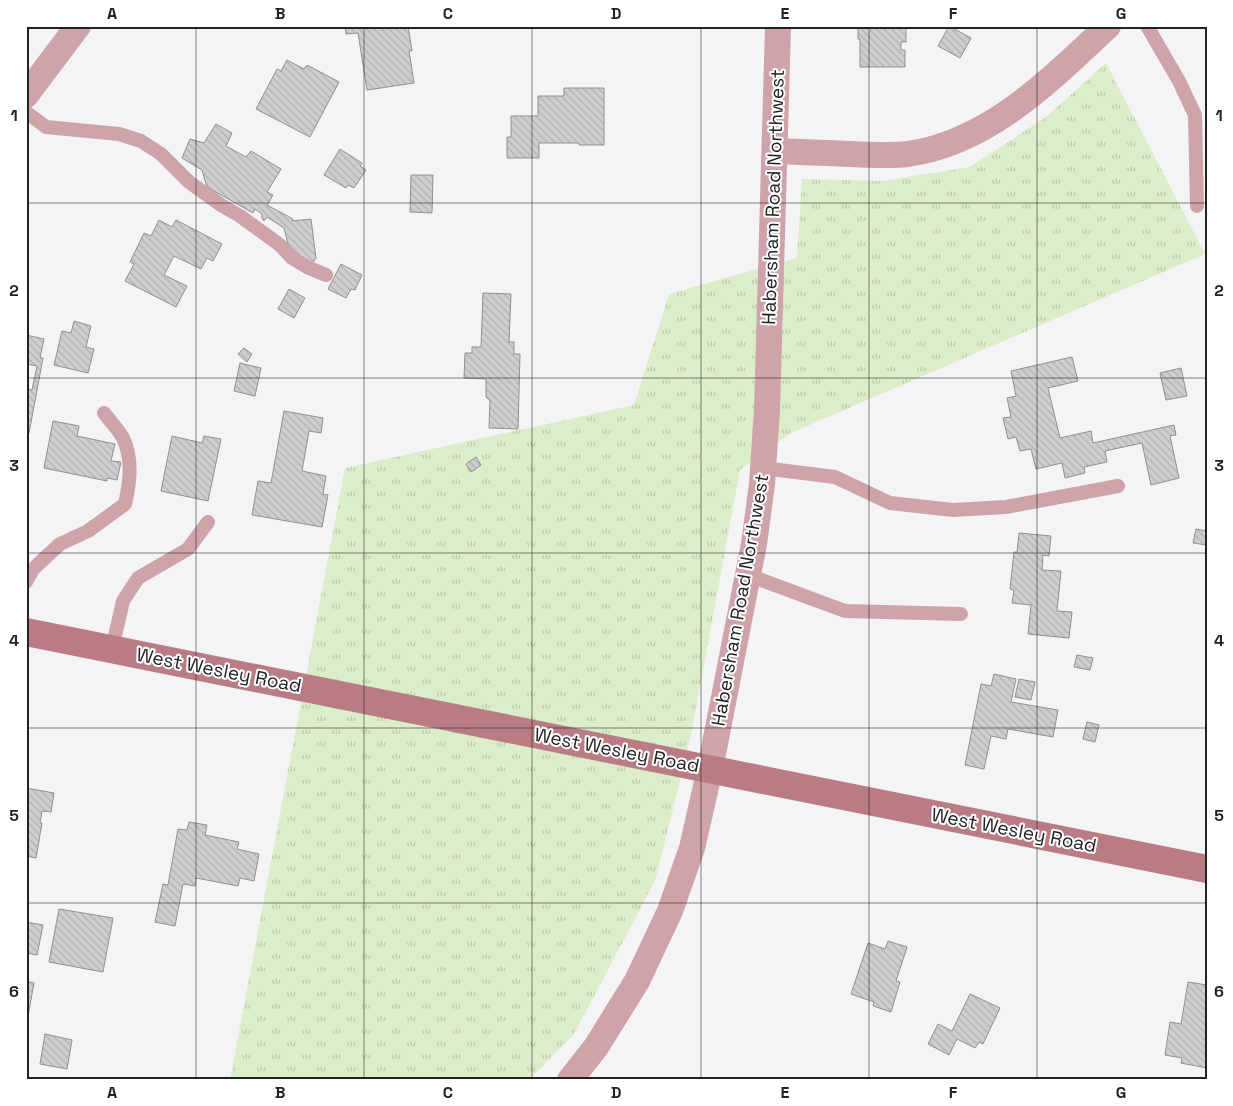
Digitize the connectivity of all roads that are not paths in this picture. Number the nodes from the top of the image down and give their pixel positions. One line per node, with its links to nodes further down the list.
1 (78, 26): 5 (street)
2 (778, 26): 7 (street, Habersham Road Northwest)
3 (1108, 26): 7 (street)
4 (1147, 26): 8 (lane)
5 (26, 95)
6 (26, 112): 9 (lane)
7 (774, 151): 11 (street, Habersham Road Northwest)
8 (1196, 206)
9 (326, 275)
10 (104, 413): 15 (lane)
11 (763, 468): 12 (lane); 14 (street, Habersham Road Northwest)
12 (1118, 486)
13 (208, 522): 18 (lane)
14 (748, 575): 16 (lane); 19 (street, Habersham Road Northwest)
15 (26, 582)
16 (961, 614)
17 (26, 632): 18 (street, West Wesley Road)
18 (112, 649): 19 (street, West Wesley Road)
19 (710, 769): 20 (street, West Wesley Road); 21 (street, Habersham Road Northwest)
20 (1207, 869)
21 (570, 1080)

